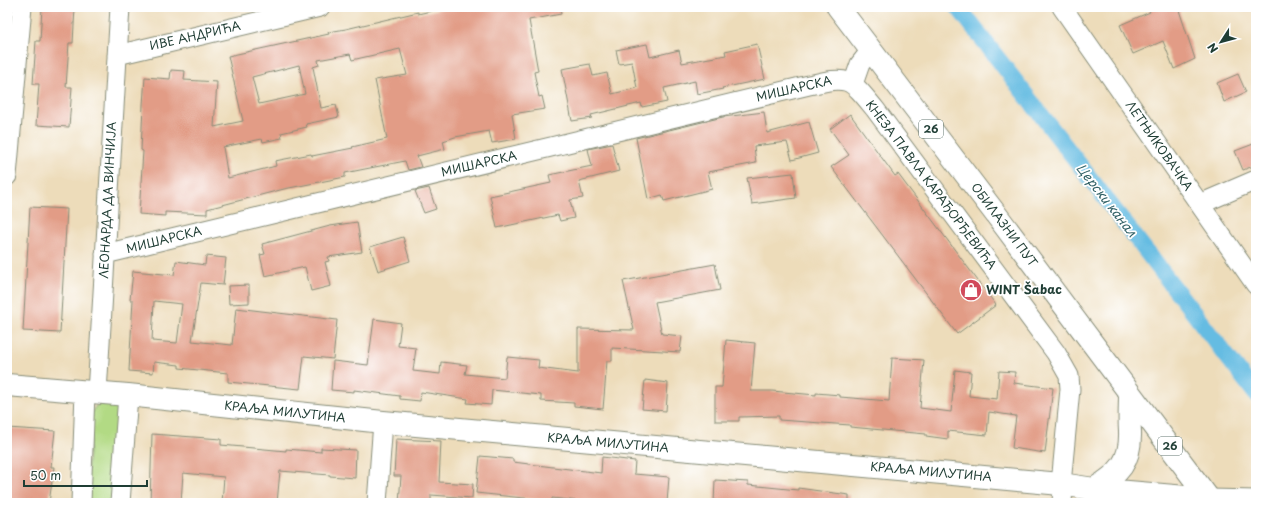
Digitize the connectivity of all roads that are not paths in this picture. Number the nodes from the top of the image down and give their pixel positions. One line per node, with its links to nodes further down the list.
1 (22, 7): 9 (street)
2 (120, 7): 7 (street, ЛЕОНАРДА ДА ВИНЧИЈА)
3 (320, 7): 7 (street, ИВЕ АНДРИЋА)
4 (838, 7): 6 (main road, ОБИЛАЗНИ ПУТ / 26)
5 (1062, 7): 11 (street, ЛЕТЊИКОВАЧКА)
6 (871, 50): 8 (street); 16 (main road, ОБИЛАЗНИ ПУТ / 26)
7 (117, 55): 12 (street, ЛЕОНАРДА ДА ВИНЧИЈА)
8 (853, 84): 12 (street, МИШАРСКА); 20 (street, КНЕЗА ПАВЛА КАРАЂОРЂЕВИЋА)
9 (7, 176)
10 (1256, 180): 11 (street)
11 (1200, 204): 13 (street, ЛЕТЊИКОВАЧКА)
12 (105, 254): 15 (street, ЛЕОНАРДА ДА ВИНЧИЈА)
13 (1256, 285)
14 (7, 385): 15 (main road, КРАЉА МИЛУТИНА)
15 (91, 393): 17 (main road, КРАЉА МИЛУТИНА); 23 (street, ЛЕОНАРДА ДА ВИНЧИЈА)
16 (1130, 394): 19 (main road); 22 (main road, ОБИЛАЗНИ ПУТ / 26)
17 (128, 396): 18 (main road, КРАЉА МИЛУТИНА); 24 (street)
18 (383, 422): 20 (main road, КРАЉА МИЛУТИНА); 25 (street)
19 (1094, 489): 20 (main road, КРАЉА МИЛУТИНА); 22 (main road, КРАЉА МИЛУТИНА)
20 (1062, 491)
21 (1256, 500): 22 (street)
22 (1210, 501)
23 (80, 503)
24 (120, 503)
25 (378, 503)

